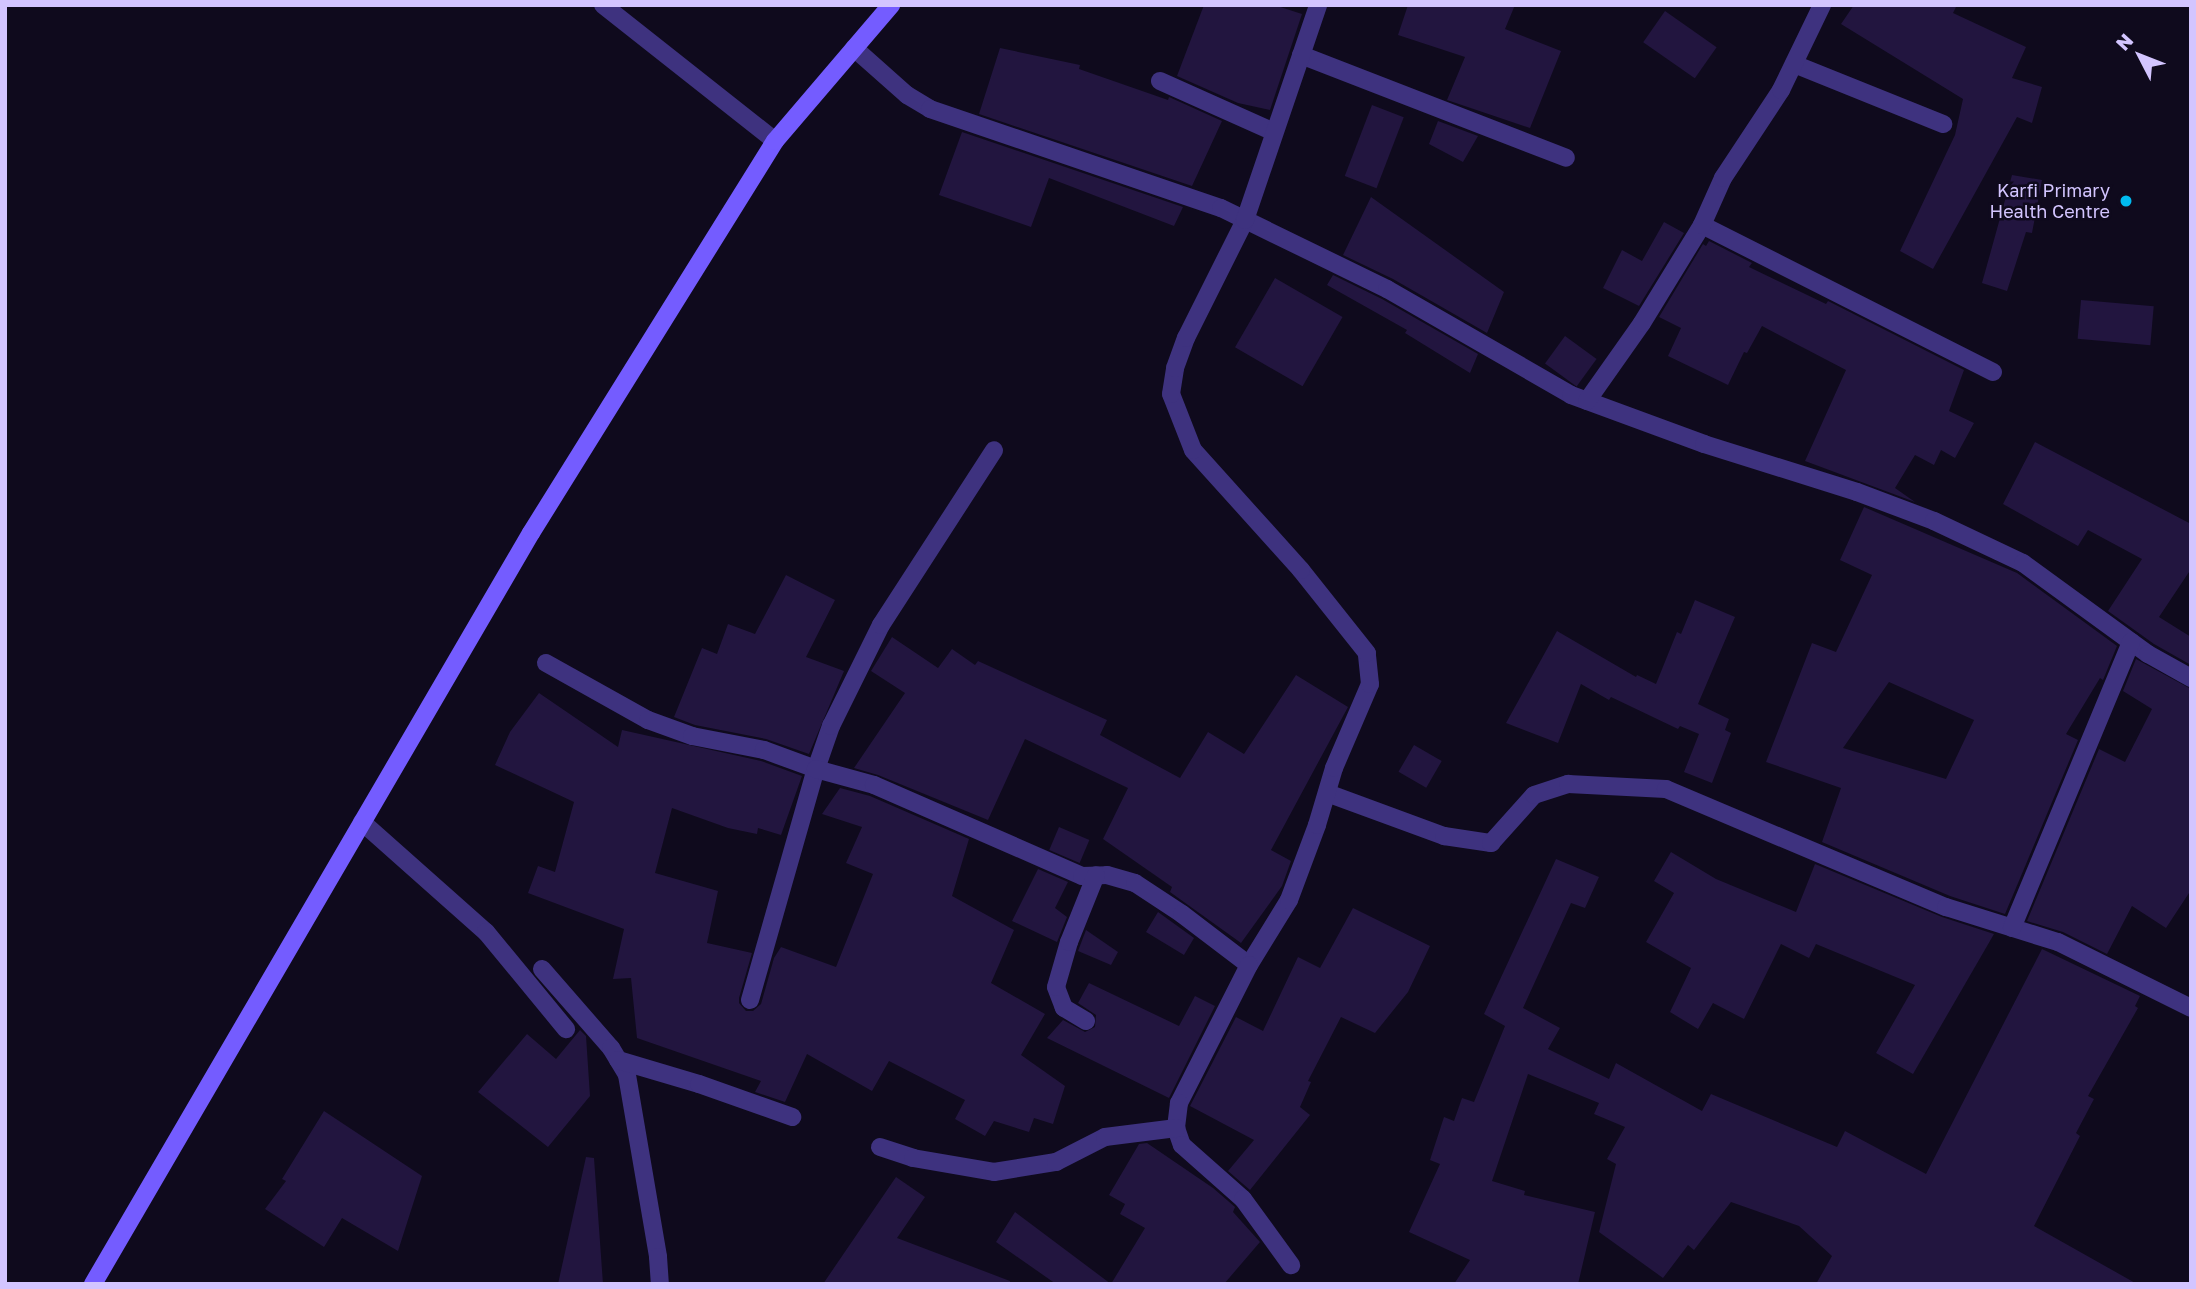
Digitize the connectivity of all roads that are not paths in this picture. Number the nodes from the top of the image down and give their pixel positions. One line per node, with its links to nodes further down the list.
1 (603, 5): 11 (street)
2 (891, 5): 5 (street)
3 (1318, 5): 6 (street)
4 (1822, 5): 7 (street)
5 (855, 48): 11 (street); 13 (street)
6 (1301, 55): 10 (street); 12 (street)
7 (1794, 64): 9 (street); 14 (street)
8 (1160, 81): 10 (street)
9 (1943, 124)
10 (1274, 132): 13 (street)
11 (775, 141): 23 (street)
12 (1566, 158)
13 (1245, 220): 16 (street); 22 (street)
14 (1702, 225): 15 (street); 16 (street)
15 (1993, 372)
16 (1587, 401): 18 (street)
17 (994, 450): 21 (street)
18 (2131, 642): 20 (street); 25 (street)
19 (546, 663): 21 (street)
20 (2191, 678)
21 (816, 769): 24 (street); 28 (street)
22 (1327, 793): 25 (street); 26 (street)
23 (362, 822): 31 (street); 37 (street)
24 (1096, 875): 26 (street); 30 (street)
25 (2012, 928): 29 (street)
26 (1249, 965): 34 (street)
27 (542, 969): 32 (street)
28 (750, 1000)
29 (2191, 1008)
30 (1086, 1021)
31 (566, 1028)
32 (618, 1060): 33 (street); 38 (street)
33 (792, 1117)
34 (1175, 1128): 35 (street); 36 (street)
35 (880, 1147)
36 (1291, 1265)
37 (93, 1284)
38 (660, 1284)

